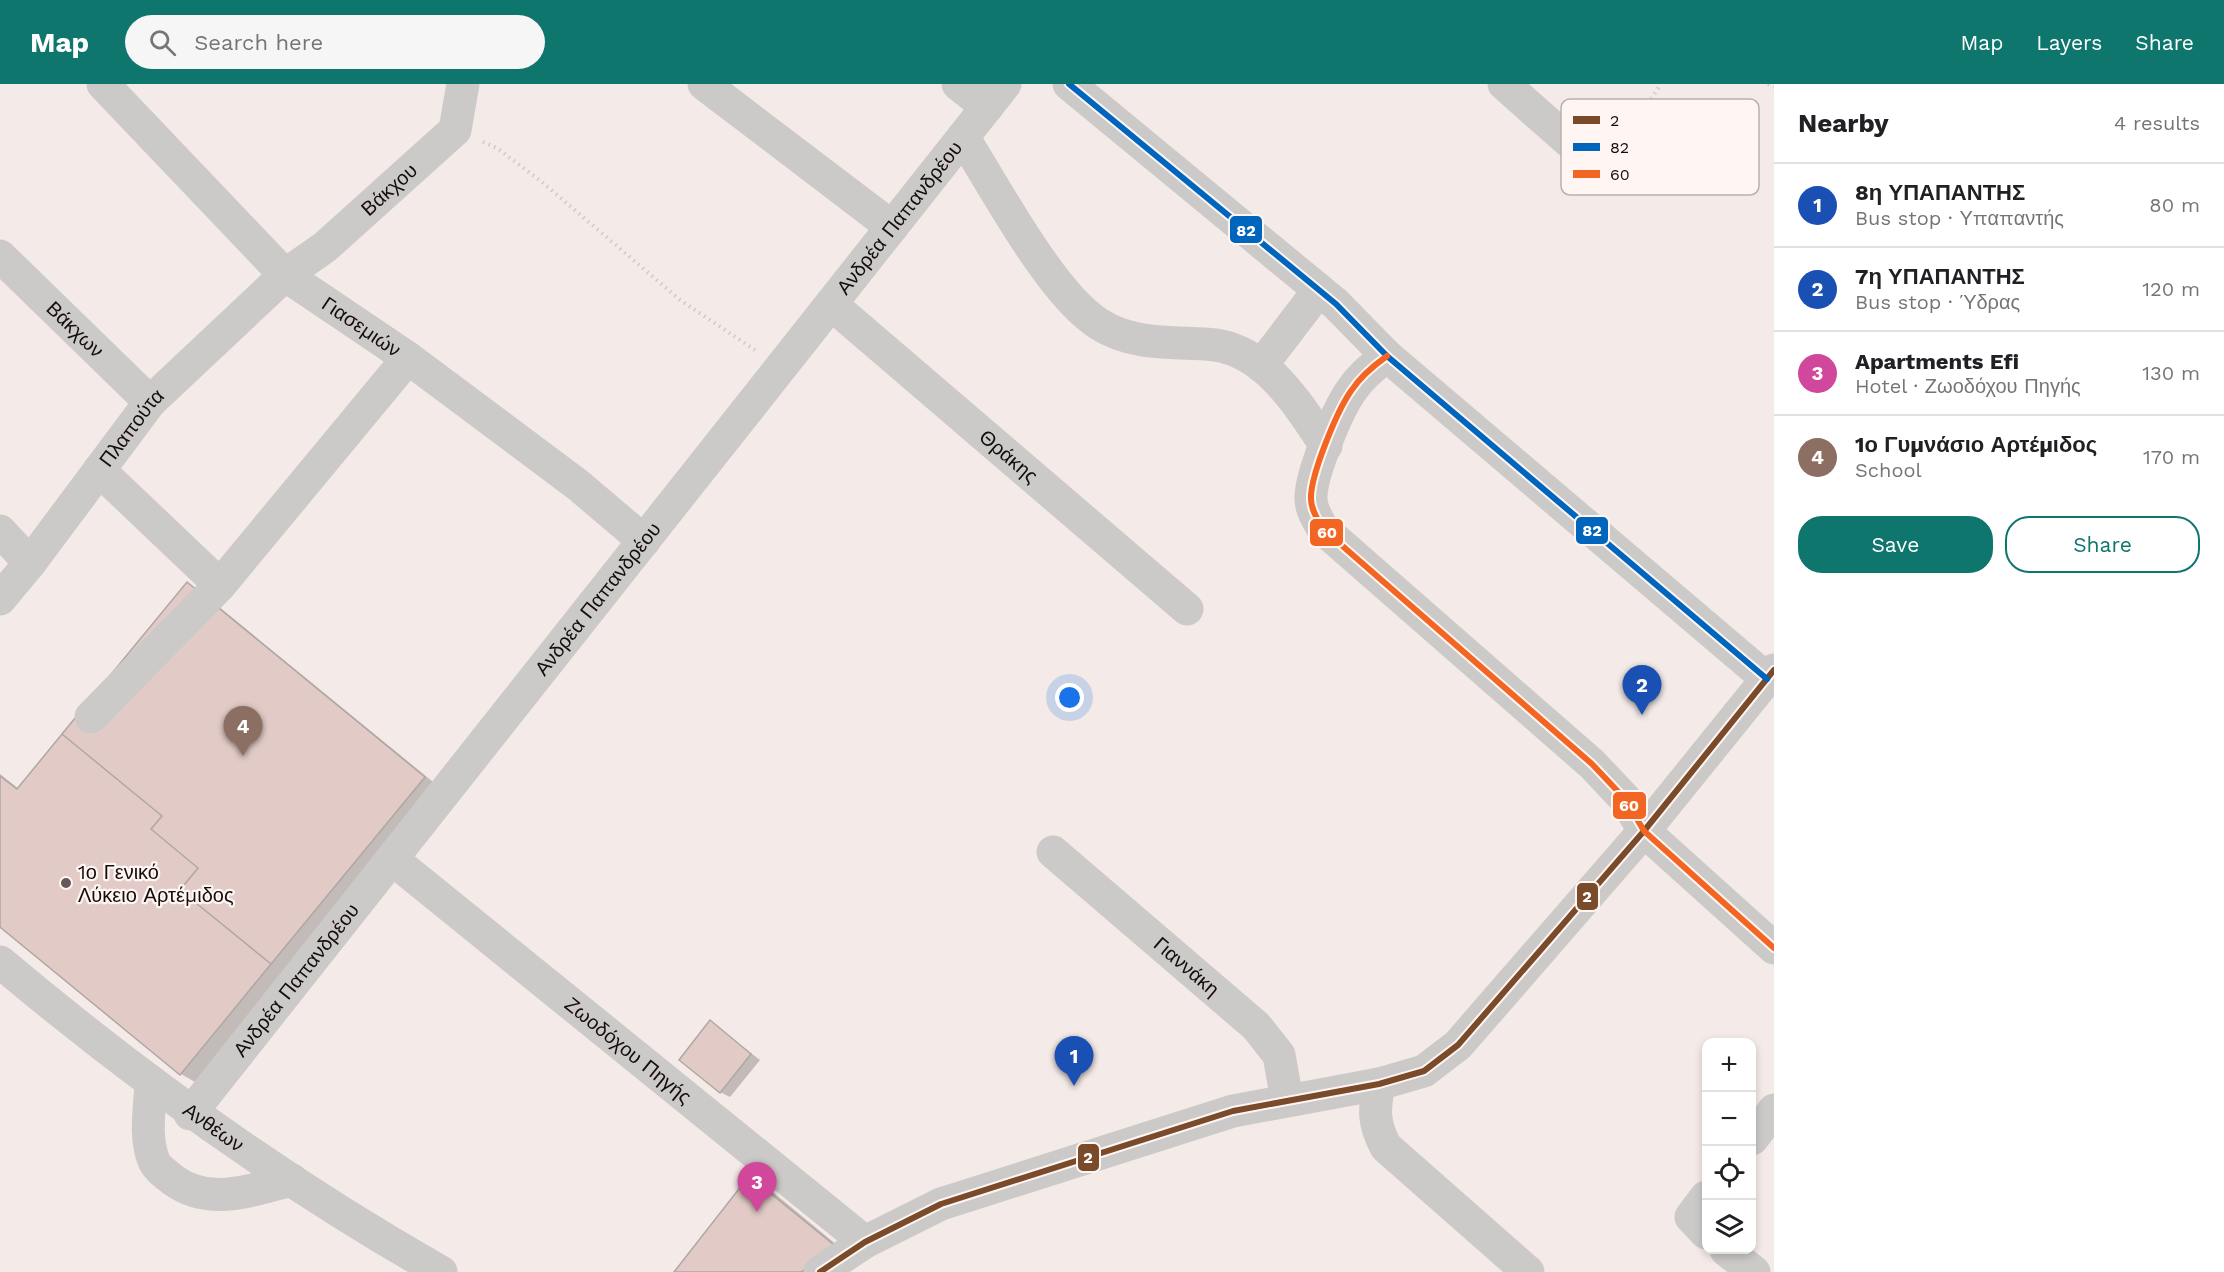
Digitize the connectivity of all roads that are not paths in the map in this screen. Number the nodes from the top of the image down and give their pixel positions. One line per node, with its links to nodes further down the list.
1 (103, 84): 12 (street, Γιασεμιών)
2 (462, 84): 12 (street, Βάκχου)
3 (704, 84): 10 (street)
4 (958, 84): 7 (street)
5 (1069, 84): 13 (street)
6 (1504, 84): 8 (street)
7 (996, 95): 9 (street, Ανδρέα Παπανδρέου)
8 (1561, 134)
9 (963, 137): 10 (street, Ανδρέα Παπανδρέου); 17 (street)
10 (892, 227): 14 (street, Ανδρέα Παπανδρέου)
11 (0, 256): 18 (street, Βάκχων)
12 (285, 275): 16 (street, Γιασεμιών); 18 (street, Πλαπούτα)
13 (1319, 290): 15 (street); 17 (street)
14 (831, 304): 22 (street, Ανδρέα Παπανδρέου); 26 (street, Θράκης)
15 (1387, 356): 19 (street); 27 (street)
16 (408, 358): 22 (street, Γιασεμιών); 24 (street)
17 (1261, 366): 19 (street)
18 (150, 402): 20 (street, Πλαπούτα)
19 (1326, 446): 29 (street)
20 (99, 470): 23 (street, Πλαπούτα); 24 (street)
21 (0, 531): 23 (street)
22 (644, 541): 31 (street, Ανδρέα Παπανδρέου)
23 (30, 563): 25 (street, Πλαπούτα)
24 (220, 585): 28 (street)
25 (0, 599)
26 (1186, 609)
27 (1771, 674): 29 (street)
28 (91, 717)
29 (1644, 831): 32 (street); 35 (street)
30 (1053, 852): 36 (street, Γιαννάκη)
31 (392, 860): 38 (street, Ανδρέα Παπανδρέου); 41 (street, Ζωοδόχου Πηγής)
32 (1774, 948)
33 (0, 962): 34 (street, Ανθέων)
34 (151, 1083): 38 (street, Ανθέων); 40 (street)
35 (1379, 1084): 36 (street); 45 (street)
36 (1287, 1100): 41 (street)
37 (1774, 1110): 39 (street)
38 (190, 1114): 40 (street, Ανθέων)
39 (1756, 1134)
40 (292, 1180): 43 (street, Ανθέων)
41 (865, 1242): 44 (street)
42 (1731, 1254): 46 (street)
43 (441, 1272)
44 (820, 1272)
45 (1528, 1272)
46 (1754, 1272)

